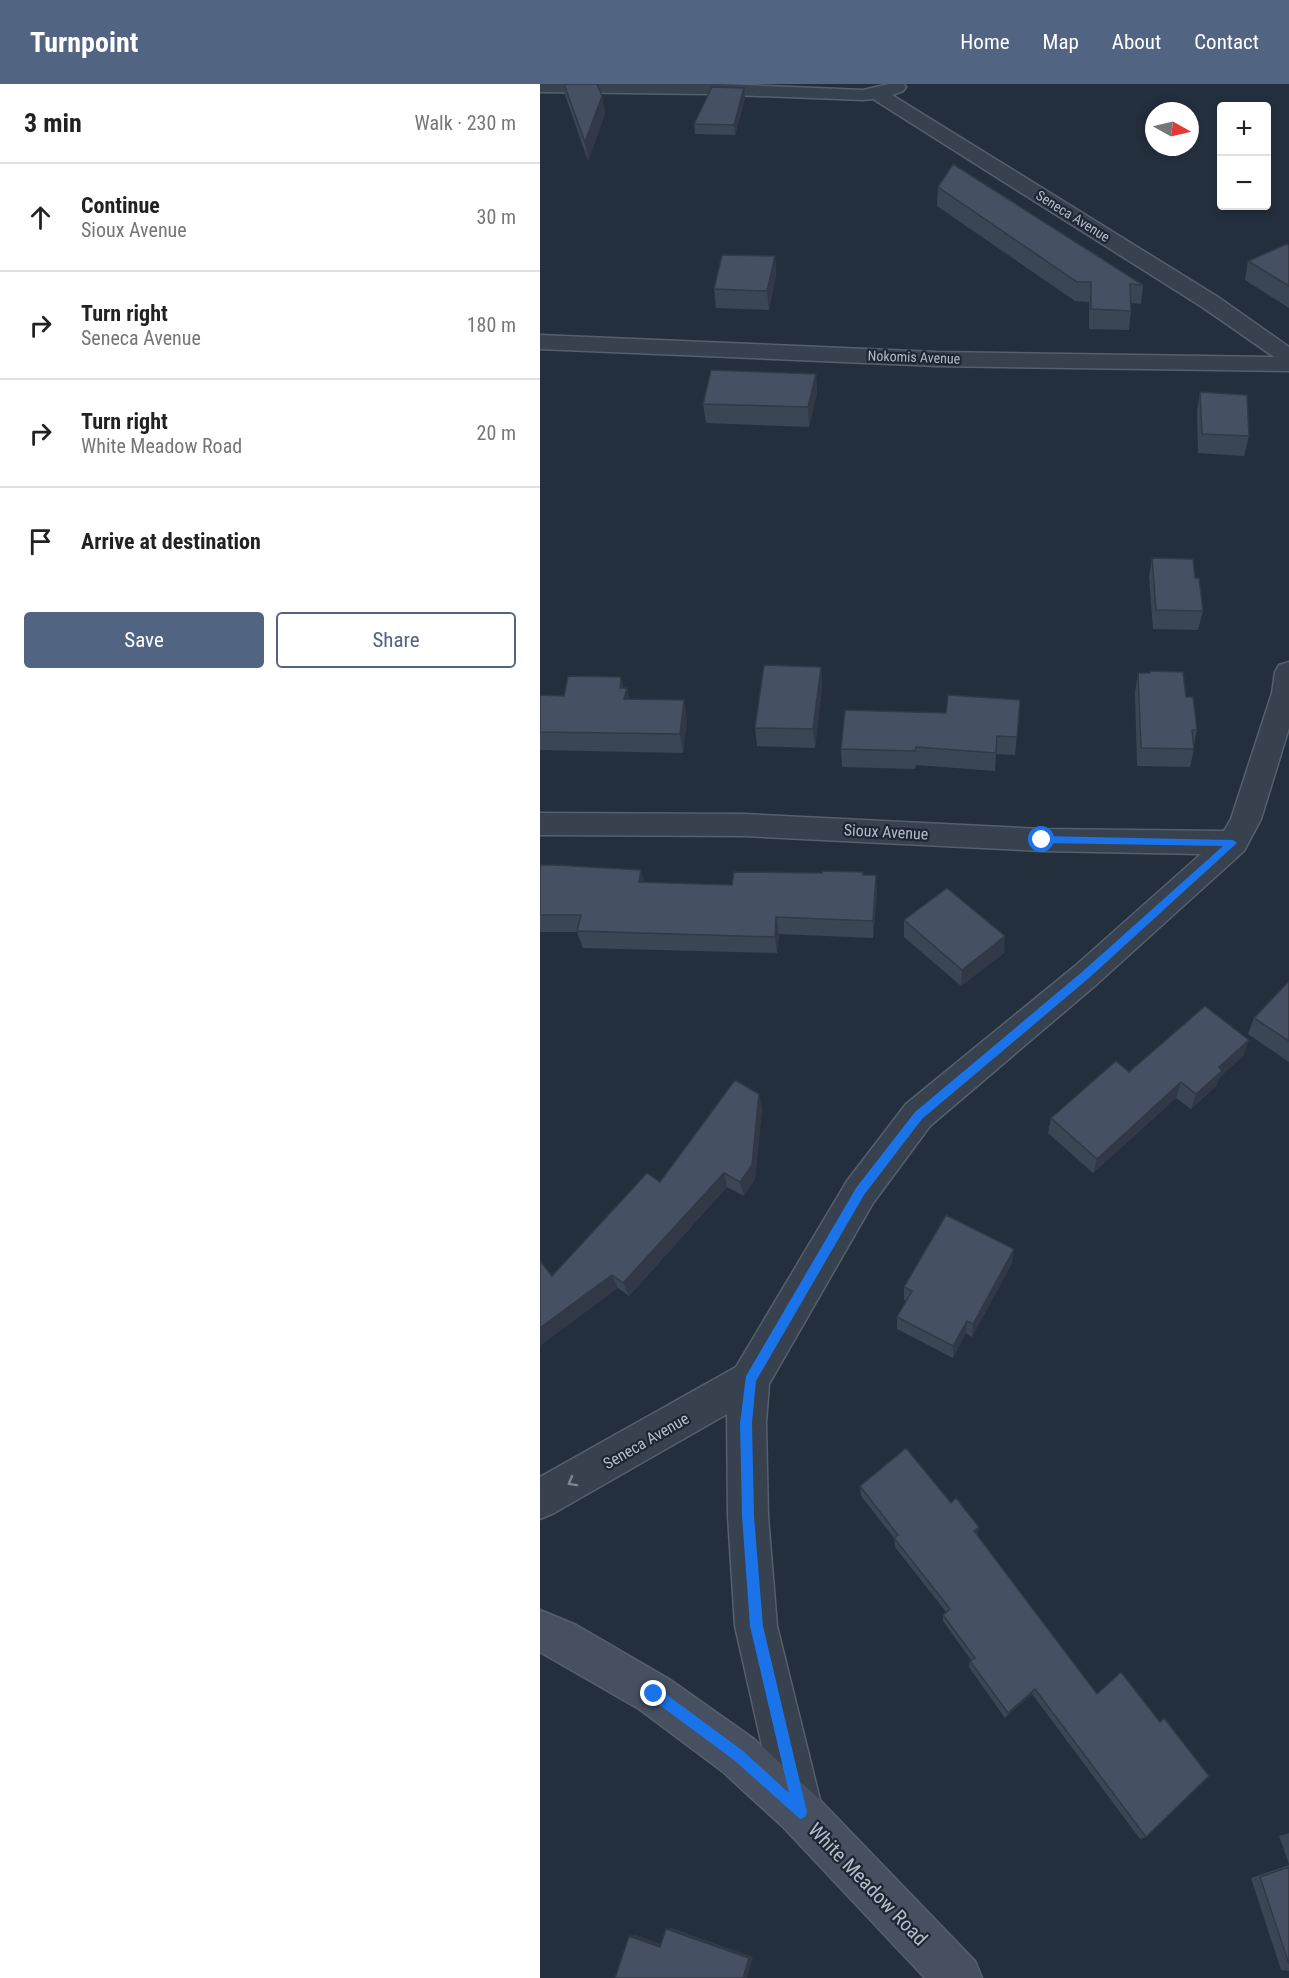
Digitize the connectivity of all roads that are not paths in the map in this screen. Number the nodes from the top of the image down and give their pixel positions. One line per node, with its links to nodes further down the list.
1 (900, 84): 4 (street)
2 (673, 86): 3 (street); 4 (street)
3 (540, 87)
4 (876, 93): 6 (street, Seneca Avenue)
5 (540, 342): 7 (street, Nokomis Avenue)
6 (1289, 358)
7 (1289, 364)
8 (1289, 672): 10 (street)
9 (540, 824): 10 (street, Sioux Avenue)
10 (1233, 843): 11 (street)
11 (750, 1380): 12 (street, Seneca Avenue, one-way to 12); 14 (street)
12 (540, 1499)
13 (540, 1631): 14 (street, White Meadow Road)
14 (800, 1812): 15 (street, White Meadow Road)
15 (958, 1978)

